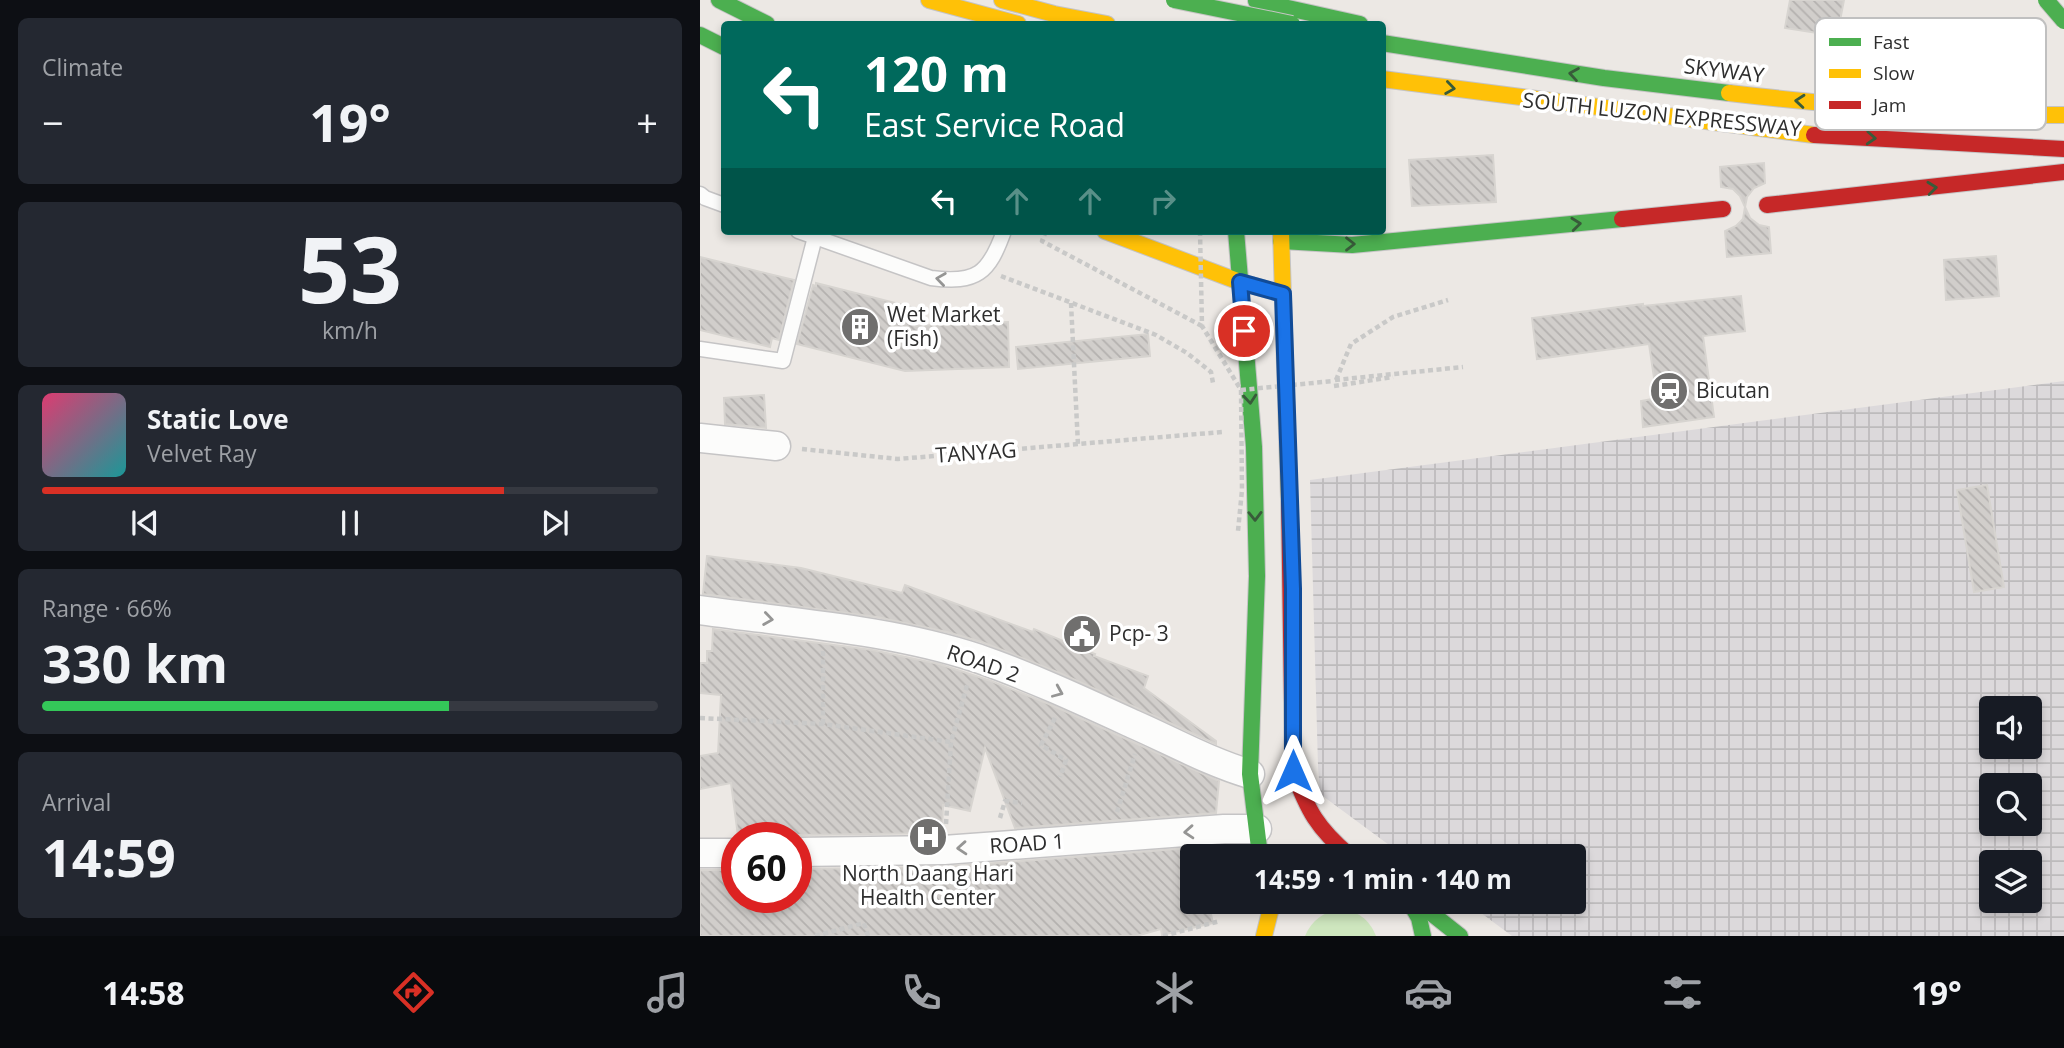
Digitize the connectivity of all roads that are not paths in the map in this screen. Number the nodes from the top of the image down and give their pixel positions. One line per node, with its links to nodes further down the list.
1 (719, 0): 11 (main road)
2 (929, 0): 12 (main road)
3 (1002, 0): 13 (main road)
4 (1174, 0): 15 (main road, bridge)
5 (1236, 0): 14 (main road)
6 (1249, 0): 16 (main road)
7 (2033, 0): 9 (main road)
8 (2046, 0): 10 (main road, bridge)
9 (2064, 10)
10 (2064, 20)
11 (761, 21)
12 (1007, 21)
13 (1091, 21)
14 (1235, 21)
15 (1277, 21)
16 (1346, 21)
17 (1386, 31): 22 (main road, SOUTH LUZON EXPRESSWAY)
18 (702, 40): 20 (main road)
19 (1386, 44): 25 (main road, SKYWAY, one-way to 19)
20 (721, 46)
21 (1386, 80): 28 (main road, one-way to 28)
22 (1815, 88)
23 (2064, 100): 24 (main road, SOUTH LUZON EXPRESSWAY)
24 (2046, 101)
25 (1815, 102)
26 (2046, 115): 27 (main road, SKYWAY, one-way to 26)
27 (2064, 115)
28 (2064, 149)
29 (1985, 164): 30 (main road)
30 (2064, 166)
31 (2064, 172): 34 (main road, one-way to 31)
32 (700, 194): 33 (lane)
33 (721, 204)
34 (1767, 205)
35 (1723, 209): 40 (main road, one-way to 35)
36 (810, 235): 41 (lane)
37 (1003, 235): 41 (lane, one-way to 41)
38 (1116, 235): 42 (main road)
39 (1236, 235): 42 (main road)
40 (1277, 236): 43 (main road)
41 (816, 237): 44 (lane)
42 (1240, 282): 43 (main road); 48 (main road, one-way to 48)
43 (1283, 294): 50 (main road)
44 (700, 349)
45 (700, 438): 46 (street)
46 (776, 446)
47 (700, 611): 48 (street, ROAD 2, one-way to 48)
48 (1250, 774): 49 (main road)
49 (1258, 842): 51 (street, ROAD 1, one-way to 51)
50 (1335, 844)
51 (812, 852)
52 (700, 853): 53 (street)
53 (721, 853)
54 (1263, 914): 58 (main road)
55 (1270, 914): 58 (main road)
56 (1417, 914): 59 (main road)
57 (1432, 914): 60 (main road)
58 (1262, 933)
59 (1423, 936)
60 (1460, 936)

